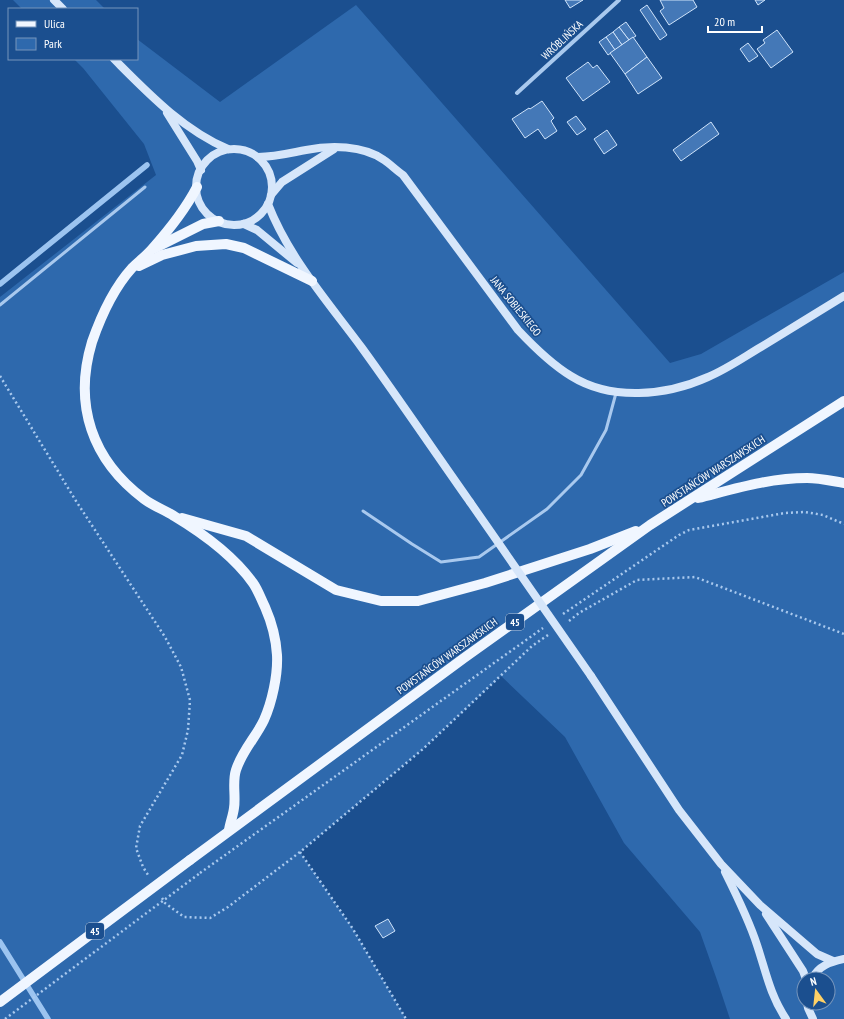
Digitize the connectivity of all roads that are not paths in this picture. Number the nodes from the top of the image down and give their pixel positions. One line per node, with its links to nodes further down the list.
1 (54, 0): 3 (main road)
2 (619, 0): 5 (street, WRÓBLIŃSKA)
3 (62, 8)
4 (115, 60): 6 (main road)
5 (517, 93)
6 (165, 109): 8 (main road); 10 (main road)
7 (336, 148): 9 (main road, JANA SOBIESKIEGO); 13 (main road); 23 (main road, JANA SOBIESKIEGO)
8 (228, 150): 9 (main road); 10 (main road)
9 (258, 157): 13 (main road)
10 (201, 170): 12 (main road)
11 (146, 187): 22 (lane)
12 (197, 187): 15 (main road); 17 (main road)
13 (271, 195): 14 (main road)
14 (268, 204): 16 (main road); 18 (main road)
15 (219, 221): 16 (main road); 17 (main road)
16 (244, 224): 18 (main road)
17 (151, 250): 19 (main road)
18 (301, 266): 20 (main road)
19 (132, 269): 20 (main road); 28 (main road)
20 (312, 281): 31 (main road, bridge)
21 (844, 296): 23 (main road, JANA SOBIESKIEGO)
22 (0, 305)
23 (617, 392): 27 (lane)
24 (844, 401): 26 (main road, POWSTAŃCÓW WARSZAWSKICH / 45)
25 (844, 483): 26 (main road)
26 (688, 501): 29 (main road, POWSTAŃCÓW WARSZAWSKICH / 45)
27 (363, 511)
28 (174, 516): 29 (main road); 30 (main road)
29 (650, 525): 30 (main road, POWSTAŃCÓW WARSZAWSKICH / 45)
30 (229, 830): 37 (main road, POWSTAŃCÓW WARSZAWSKICH / 45, bridge)
31 (721, 864): 32 (main road); 38 (main road)
32 (760, 905): 34 (main road); 35 (main road)
33 (844, 959): 34 (main road)
34 (833, 961): 36 (main road)
35 (803, 971)
36 (819, 971)
37 (0, 1002)
38 (786, 1019)

